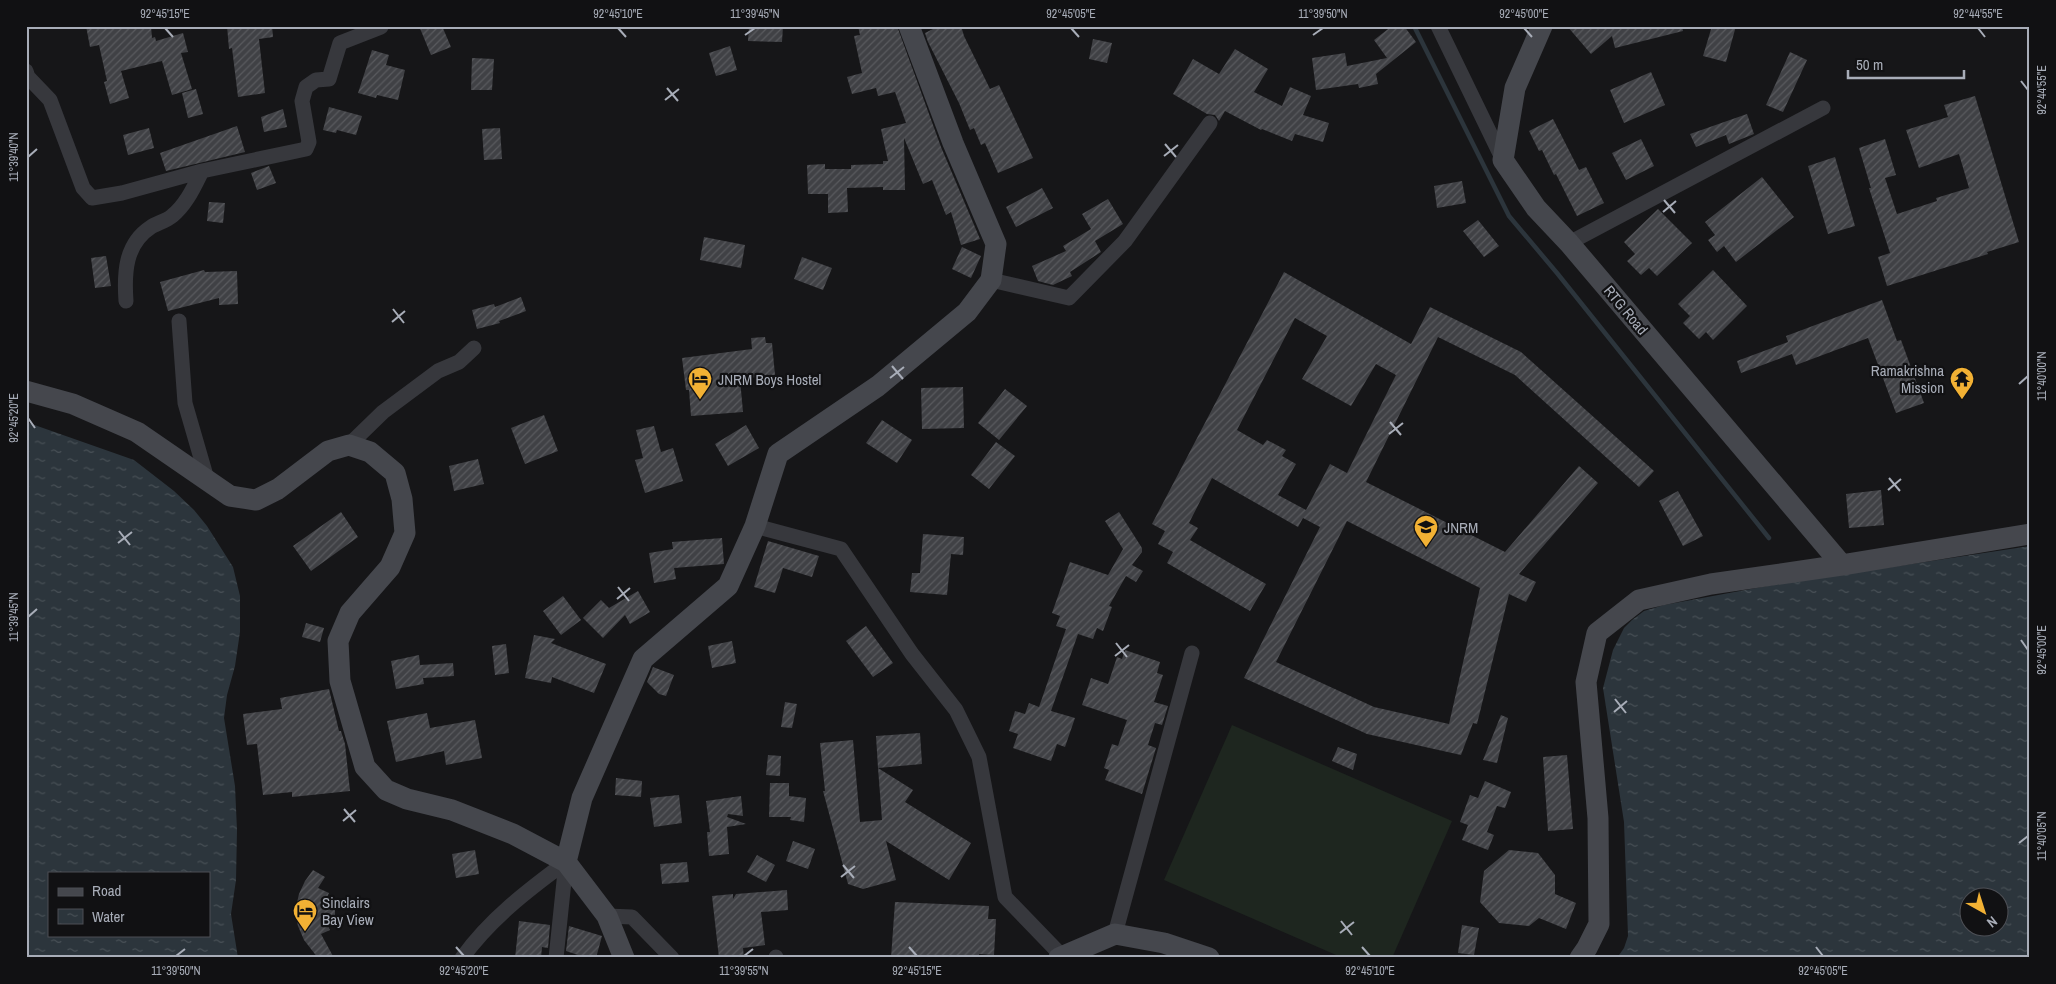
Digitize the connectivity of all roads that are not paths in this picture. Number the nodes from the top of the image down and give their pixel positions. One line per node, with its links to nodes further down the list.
1 (909, 26): 11 (main road)
2 (1438, 26): 8 (street)
3 (1542, 26): 8 (main road)
4 (381, 27): 9 (street)
5 (26, 72): 9 (street)
6 (1824, 108): 10 (street)
7 (1210, 123): 11 (street)
8 (1503, 160): 10 (main road, RTG Road)
9 (202, 171): 12 (street)
10 (1569, 243): 20 (main road, RTG Road)
11 (991, 280): 18 (main road)
12 (126, 301)
13 (179, 320): 17 (street)
14 (474, 348): 16 (street)
15 (26, 391): 17 (main road)
16 (349, 446): 17 (main road); 22 (main road)
17 (207, 479)
18 (755, 526): 22 (main road); 25 (street)
19 (2030, 534): 20 (main road)
20 (1842, 565): 31 (main road)
21 (1192, 653): 24 (street)
22 (566, 862): 23 (main road); 26 (street); 27 (street)
23 (607, 916): 28 (main road); 29 (street)
24 (1115, 934): 25 (main road); 30 (main road)
25 (1060, 957)
26 (462, 958)
27 (556, 958)
28 (624, 958)
29 (672, 958)
30 (1209, 958)
31 (1580, 958)

